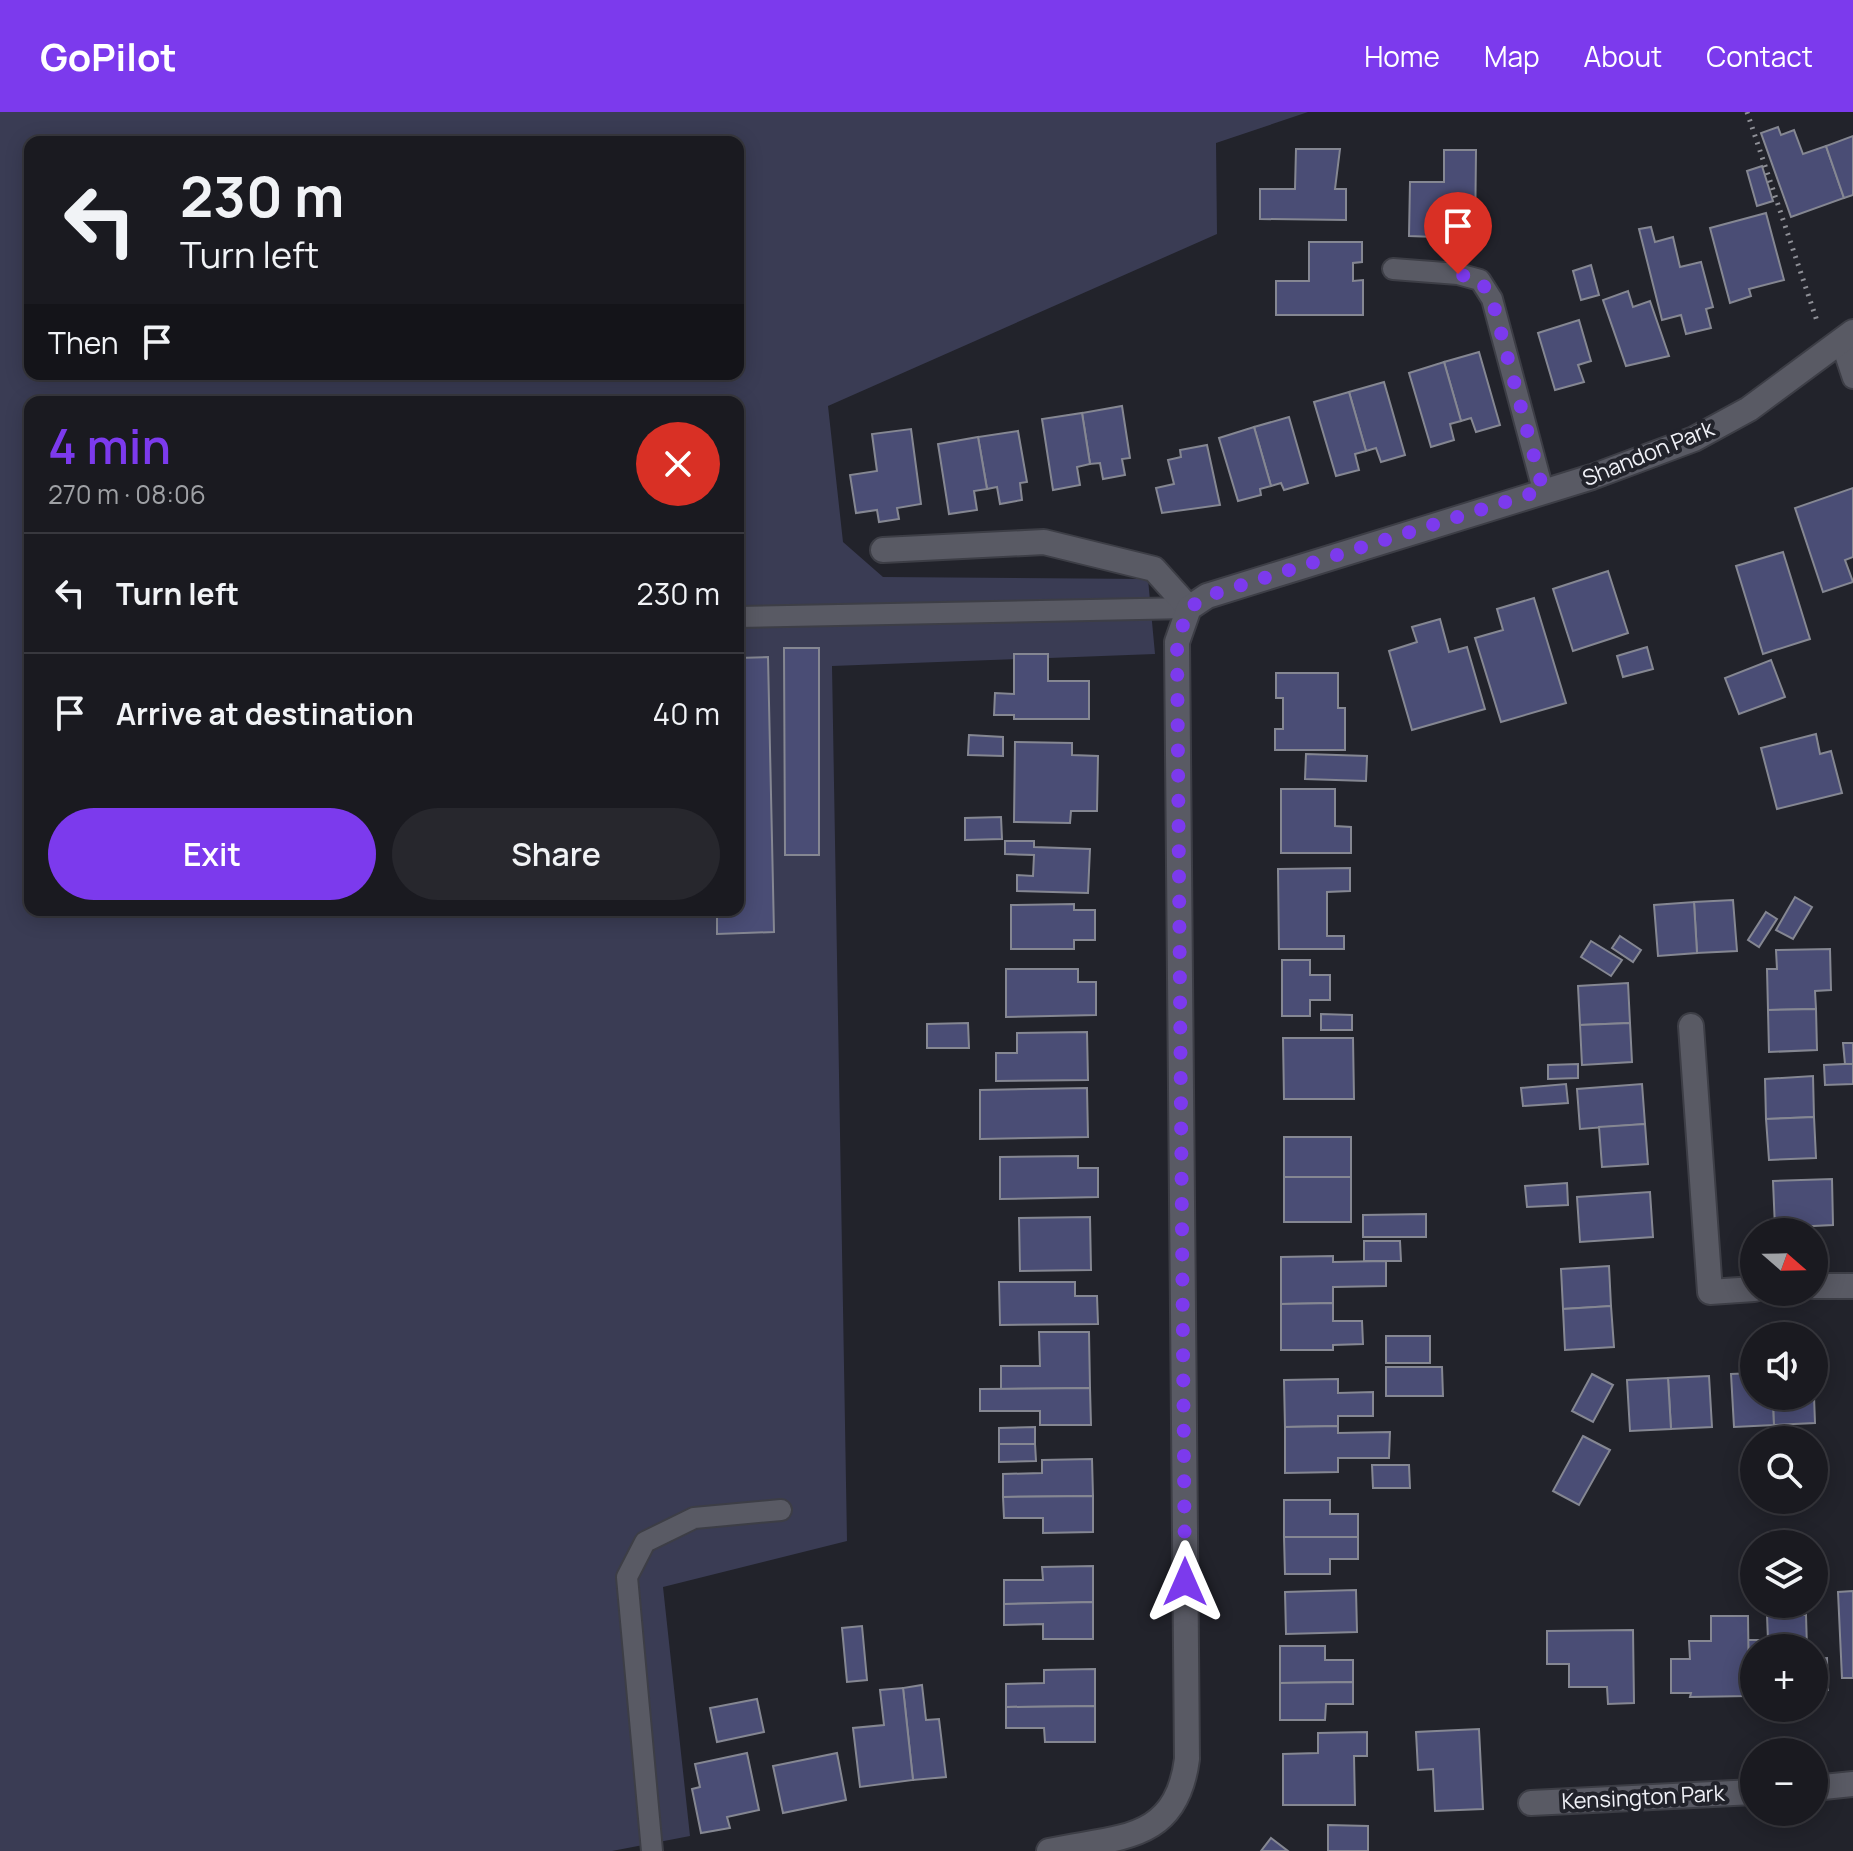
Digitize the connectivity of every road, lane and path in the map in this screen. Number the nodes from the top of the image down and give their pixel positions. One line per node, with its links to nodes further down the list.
1 (1747, 112): 3 (path)
2 (1393, 269): 5 (lane)
3 (1841, 342): 4 (lane); 5 (street, Shandon Park)
4 (1853, 378)
5 (1543, 490): 7 (street, Shandon Park)
6 (883, 550): 7 (street)
7 (1189, 608): 8 (lane); 19 (street)
8 (744, 617)
9 (1691, 1026): 12 (street)
10 (1828, 1286): 11 (street)
11 (1853, 1286)
12 (1740, 1290)
13 (781, 1510): 18 (lane)
14 (1853, 1784): 15 (street)
15 (1828, 1787)
16 (1740, 1793): 17 (street, Kensington Park)
17 (1531, 1803)
18 (652, 1851)
19 (1049, 1851)

